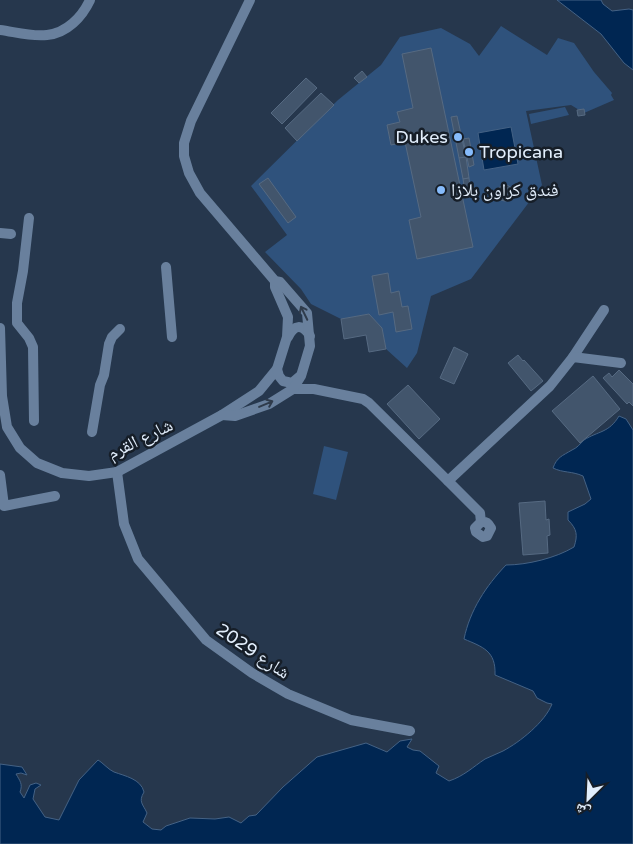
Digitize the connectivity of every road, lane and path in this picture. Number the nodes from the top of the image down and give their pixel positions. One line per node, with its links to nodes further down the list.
1 (90, 0): 3 (street)
2 (250, 0): 8 (street, شارع القرم)
3 (0, 30)
4 (29, 218): 23 (street)
5 (0, 234): 6 (street)
6 (11, 234)
7 (166, 267): 13 (street)
8 (276, 281): 12 (street, شارع القرم, one-way to 8); 14 (street, شارع القرم)
9 (604, 310): 16 (street)
10 (0, 328): 15 (street, شارع القرم)
11 (120, 330): 24 (street)
12 (310, 336): 14 (street); 19 (street, شارع القرم)
13 (172, 337)
14 (288, 337): 18 (street, شارع القرم)
15 (0, 346): 21 (street, شارع القرم)
16 (572, 357): 17 (street); 27 (street)
17 (621, 363)
18 (278, 369): 19 (street); 22 (street, شارع القرم)
19 (300, 376): 20 (street, شارع القرم)
20 (293, 389): 22 (street, شارع القرم, one-way to 20); 27 (street)
21 (2, 412): 25 (street, شارع القرم)
22 (222, 415): 25 (street, شارع القرم)
23 (34, 421)
24 (92, 432)
25 (117, 472): 30 (street, 2029 شارع)
26 (0, 475): 28 (street)
27 (448, 481): 29 (street)
28 (56, 496)
29 (481, 522)
30 (410, 731)

